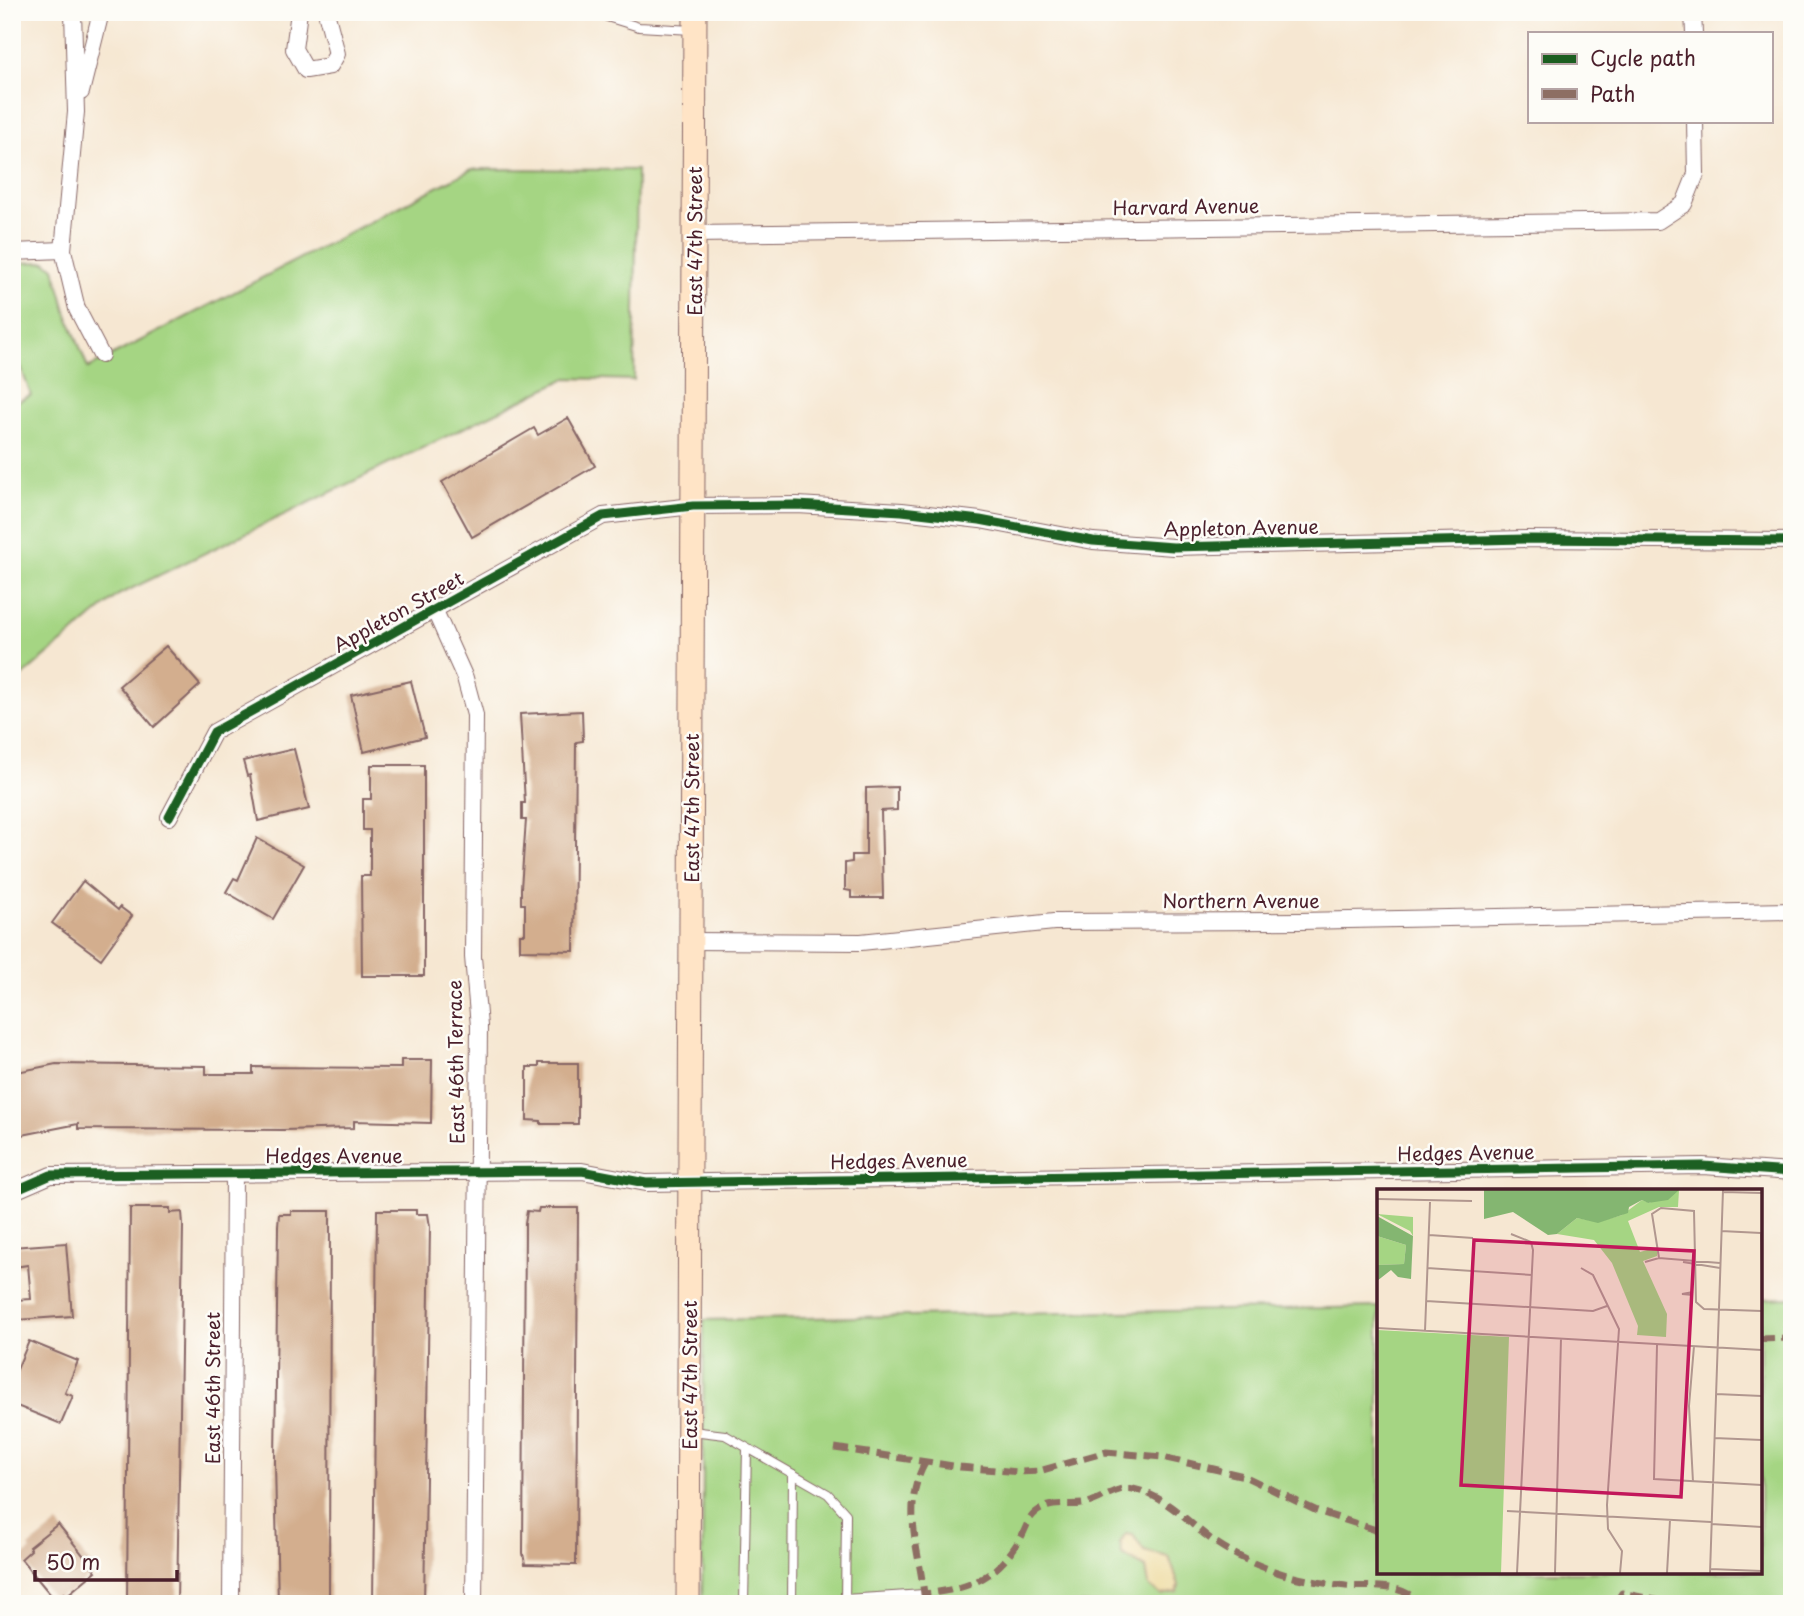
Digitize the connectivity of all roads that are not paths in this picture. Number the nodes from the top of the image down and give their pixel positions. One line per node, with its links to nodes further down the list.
1 (72, 12): 9 (street)
2 (101, 12): 9 (street)
3 (299, 12): 4 (street)
4 (326, 12)
5 (607, 12): 7 (lane)
6 (1693, 12): 8 (street)
7 (695, 21): 11 (main road, East 47th Street)
8 (1694, 32)
9 (76, 112): 12 (street)
10 (1695, 122): 11 (street, Harvard Avenue)
11 (694, 234): 15 (main road, East 47th Street)
12 (63, 250): 13 (street); 14 (street)
13 (12, 252)
14 (100, 355)
15 (693, 506): 16 (street, Appleton Avenue); 17 (street, Appleton Street); 20 (main road, East 47th Street)
16 (1792, 541)
17 (435, 611): 18 (street, Appleton Street); 21 (street, East 46th Terrace)
18 (169, 817)
19 (1792, 911): 20 (street, Northern Avenue)
20 (691, 941): 24 (main road, East 47th Street)
21 (477, 1172): 23 (street, Hedges Avenue); 24 (street, Hedges Avenue); 31 (street, East 46th Terrace)
22 (1792, 1172): 24 (street, Hedges Avenue)
23 (234, 1174): 25 (street, Hedges Avenue); 30 (street, East 46th Street)
24 (690, 1180): 26 (main road, East 47th Street)
25 (12, 1192)
26 (689, 1431): 27 (lane); 32 (main road, East 47th Street)
27 (747, 1448): 28 (lane); 33 (lane)
28 (793, 1474): 29 (lane); 34 (lane)
29 (845, 1601): 35 (lane)
30 (231, 1604)
31 (474, 1604)
32 (688, 1604)
33 (744, 1604)
34 (792, 1604)
35 (924, 1604)

